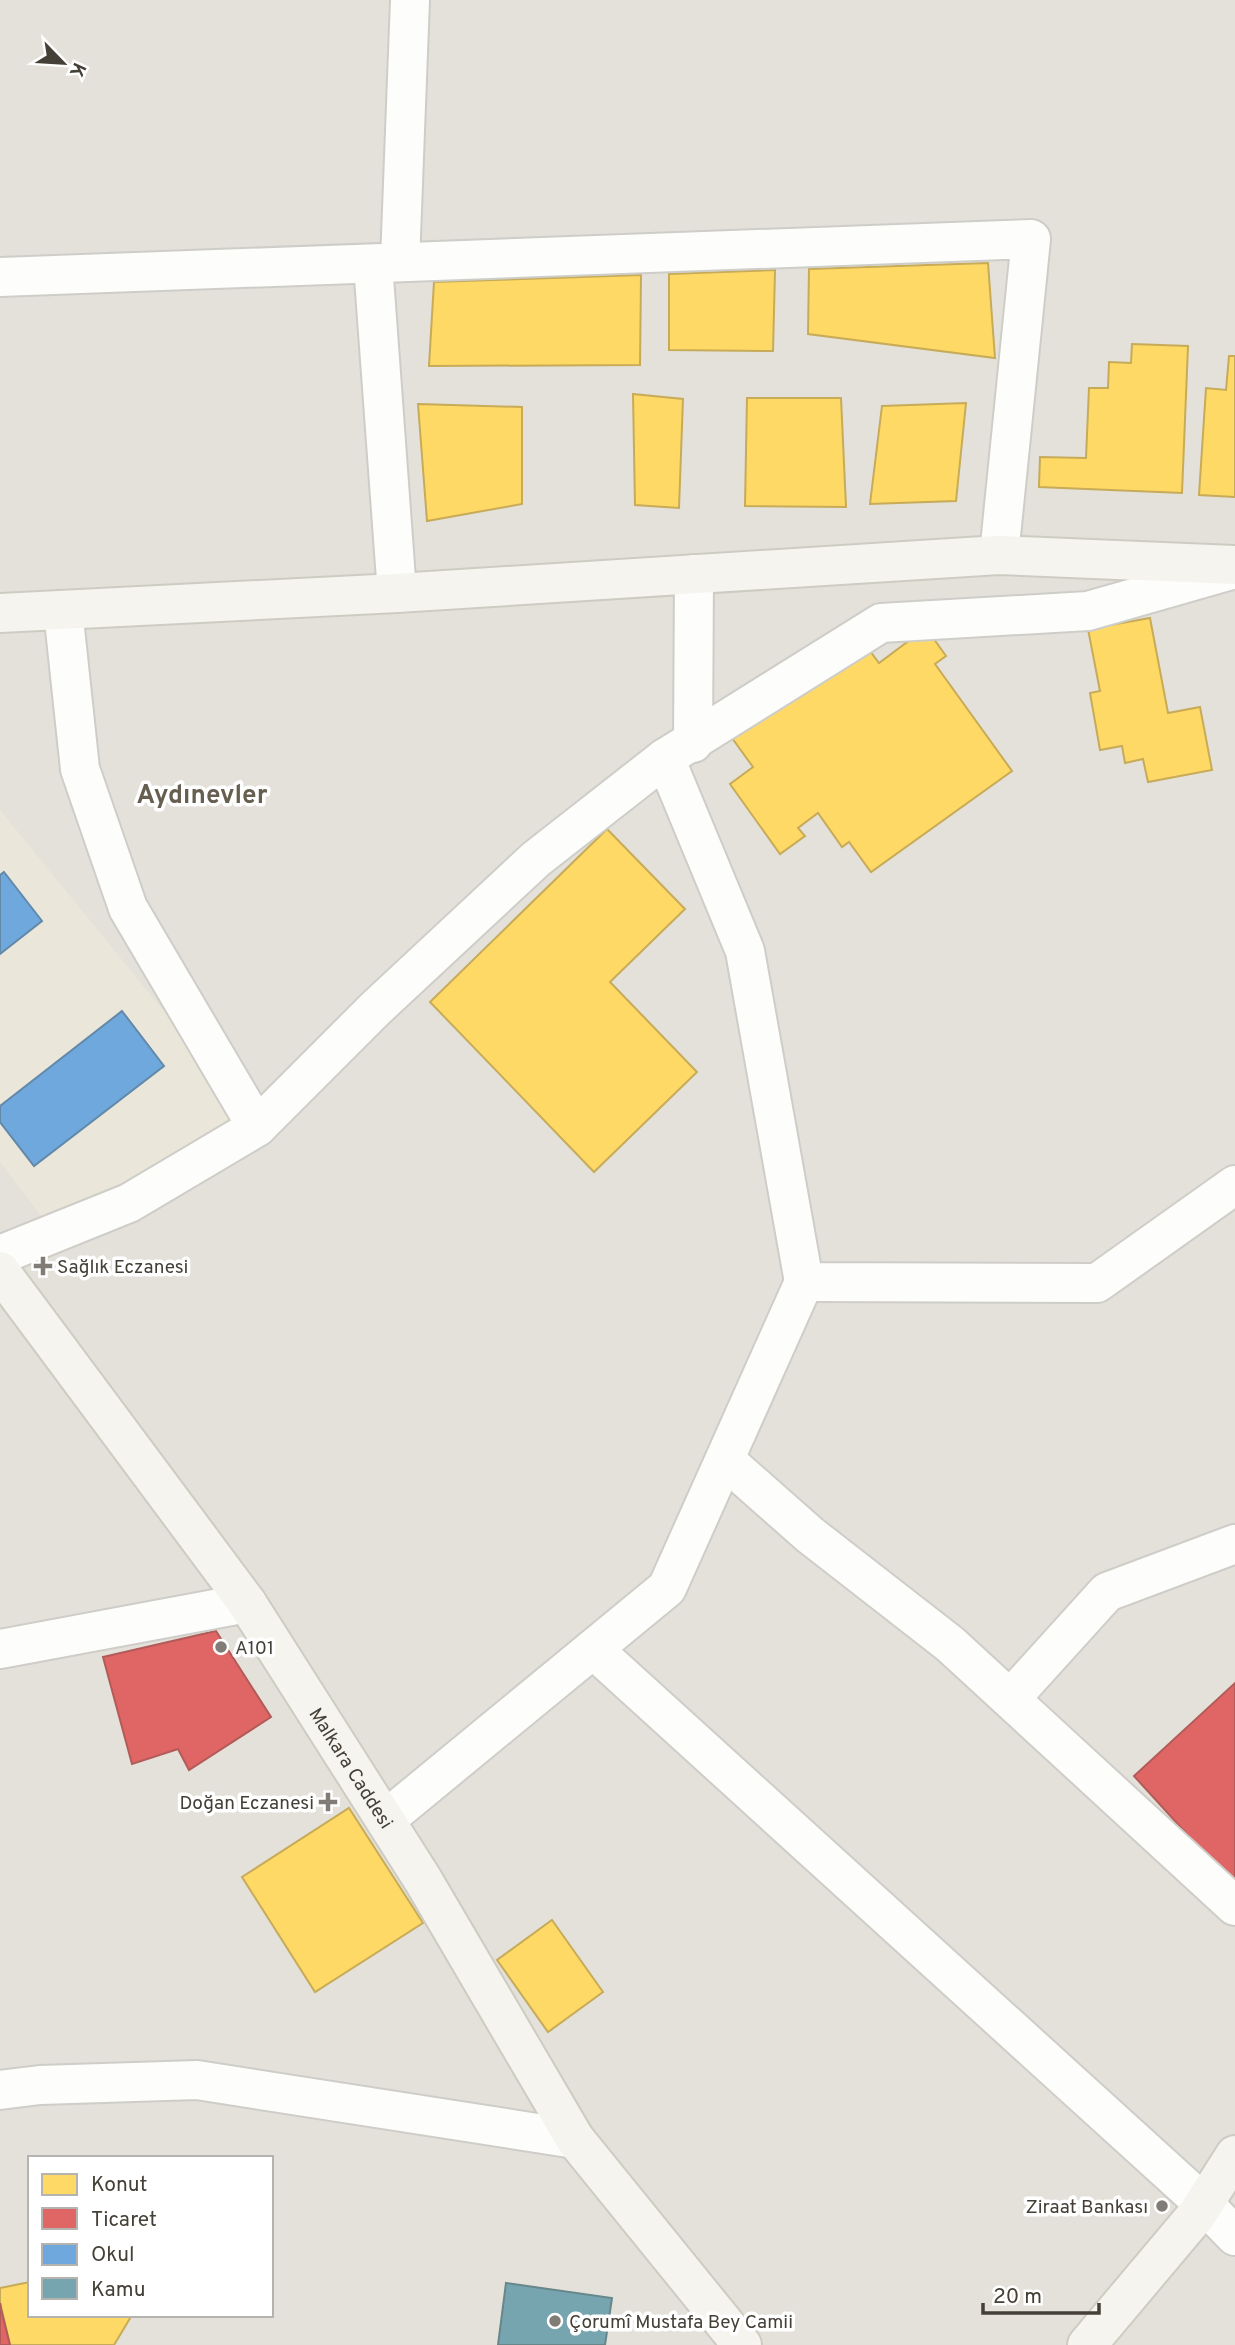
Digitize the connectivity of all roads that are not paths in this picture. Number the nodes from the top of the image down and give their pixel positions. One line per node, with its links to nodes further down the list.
1 (410, 0): 2 (street)
2 (386, 263): 3 (street); 4 (street); 7 (street)
3 (0, 277)
4 (999, 555): 5 (main road); 6 (main road)
5 (1235, 567): 10 (street)
6 (694, 574): 7 (main road); 10 (street)
7 (397, 593): 8 (main road)
8 (63, 610): 9 (main road); 11 (street)
9 (0, 613)
10 (679, 750): 11 (street); 15 (street)
11 (257, 1126): 13 (street)
12 (1235, 1185): 15 (street)
13 (0, 1255)
14 (0, 1271): 18 (main road, Malkara Caddesi)
15 (804, 1282): 16 (street)
16 (725, 1460): 20 (street); 21 (street)
17 (1235, 1544): 21 (street)
18 (247, 1602): 19 (street); 22 (main road, Malkara Caddesi)
19 (0, 1648)
20 (593, 1649): 22 (street); 27 (street)
21 (1011, 1698): 23 (street)
22 (385, 1820): 25 (main road, Malkara Caddesi)
23 (1235, 1906)
24 (0, 2090): 25 (street)
25 (575, 2139): 29 (main road, Malkara Caddesi)
26 (1235, 2155): 27 (main road)
27 (1204, 2204): 28 (street); 30 (main road)
28 (1235, 2236)
29 (742, 2345)
30 (1087, 2345)

